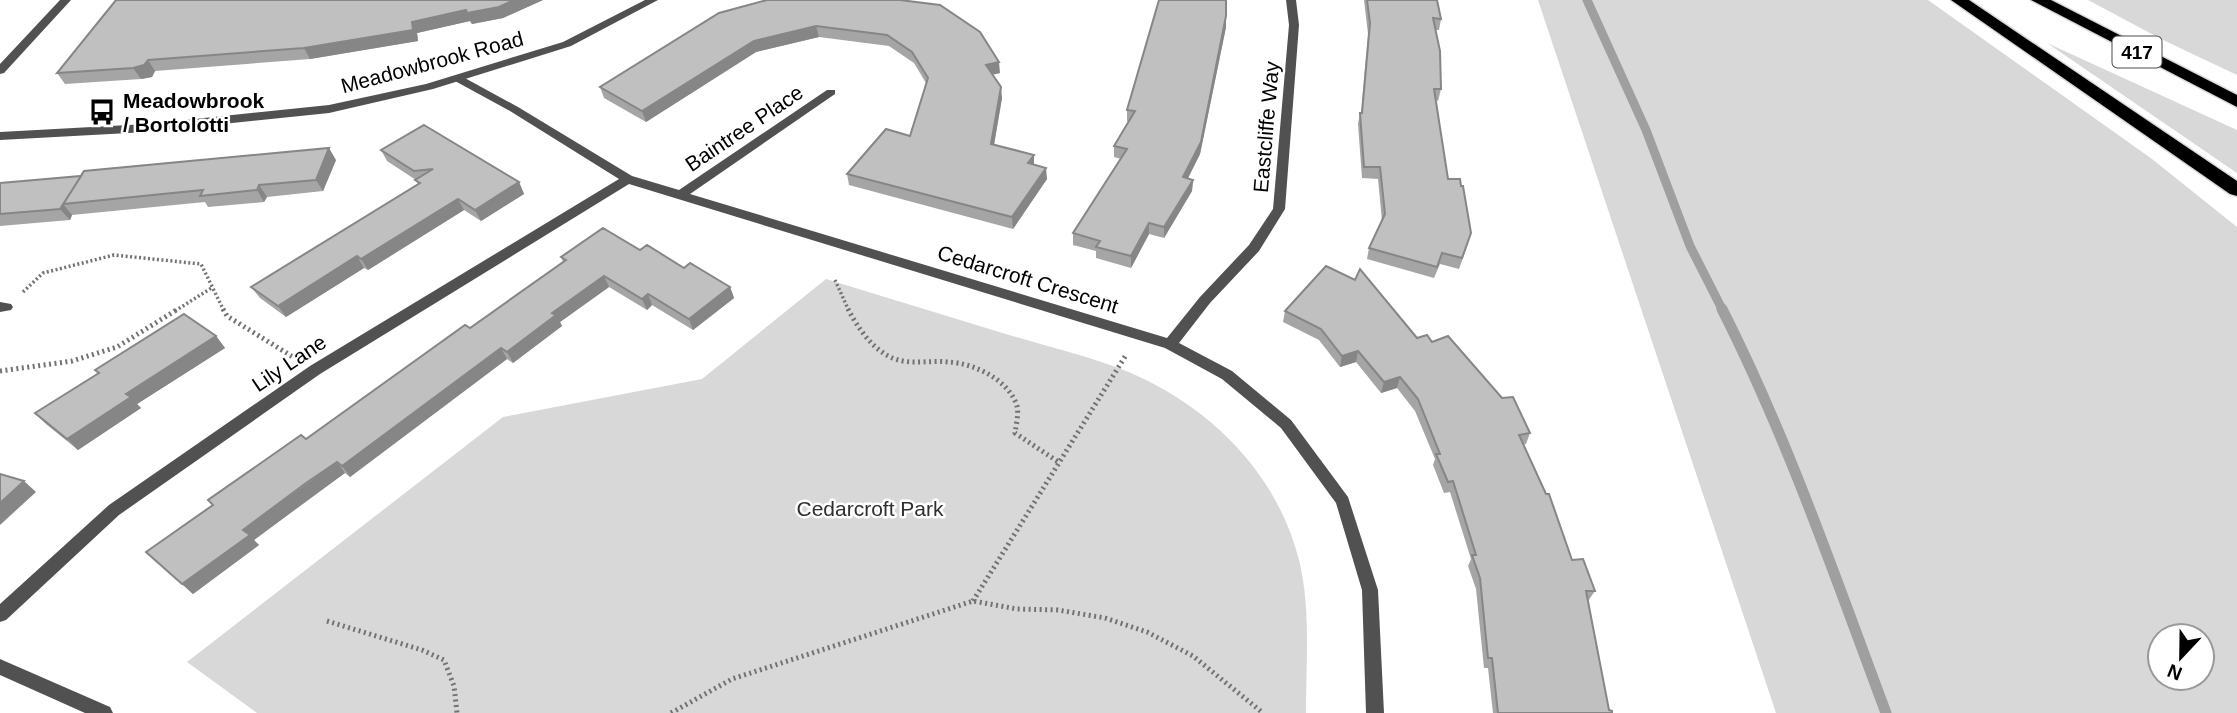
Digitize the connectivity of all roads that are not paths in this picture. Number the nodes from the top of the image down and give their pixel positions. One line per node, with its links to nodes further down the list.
1 (66, 0): 6 (street)
2 (653, 0): 7 (street, Meadowbrook Road)
3 (1291, 0): 14 (street, Eastcliffe Way)
4 (1959, 0): 12 (highway)
5 (2039, 0): 9 (highway, 417)
6 (0, 71)
7 (459, 79): 10 (street, Meadowbrook Road); 11 (street, Cedarcroft Crescent)
8 (831, 92): 13 (street, Baintree Place)
9 (2237, 102)
10 (0, 136)
11 (628, 180): 13 (street, Cedarcroft Crescent); 15 (street, Lily Lane)
12 (2237, 190)
13 (680, 195): 14 (street, Cedarcroft Crescent)
14 (1170, 344): 18 (street, Cedarcroft Crescent)
15 (0, 615)
16 (0, 667): 17 (street)
17 (104, 713)
18 (1375, 713)

